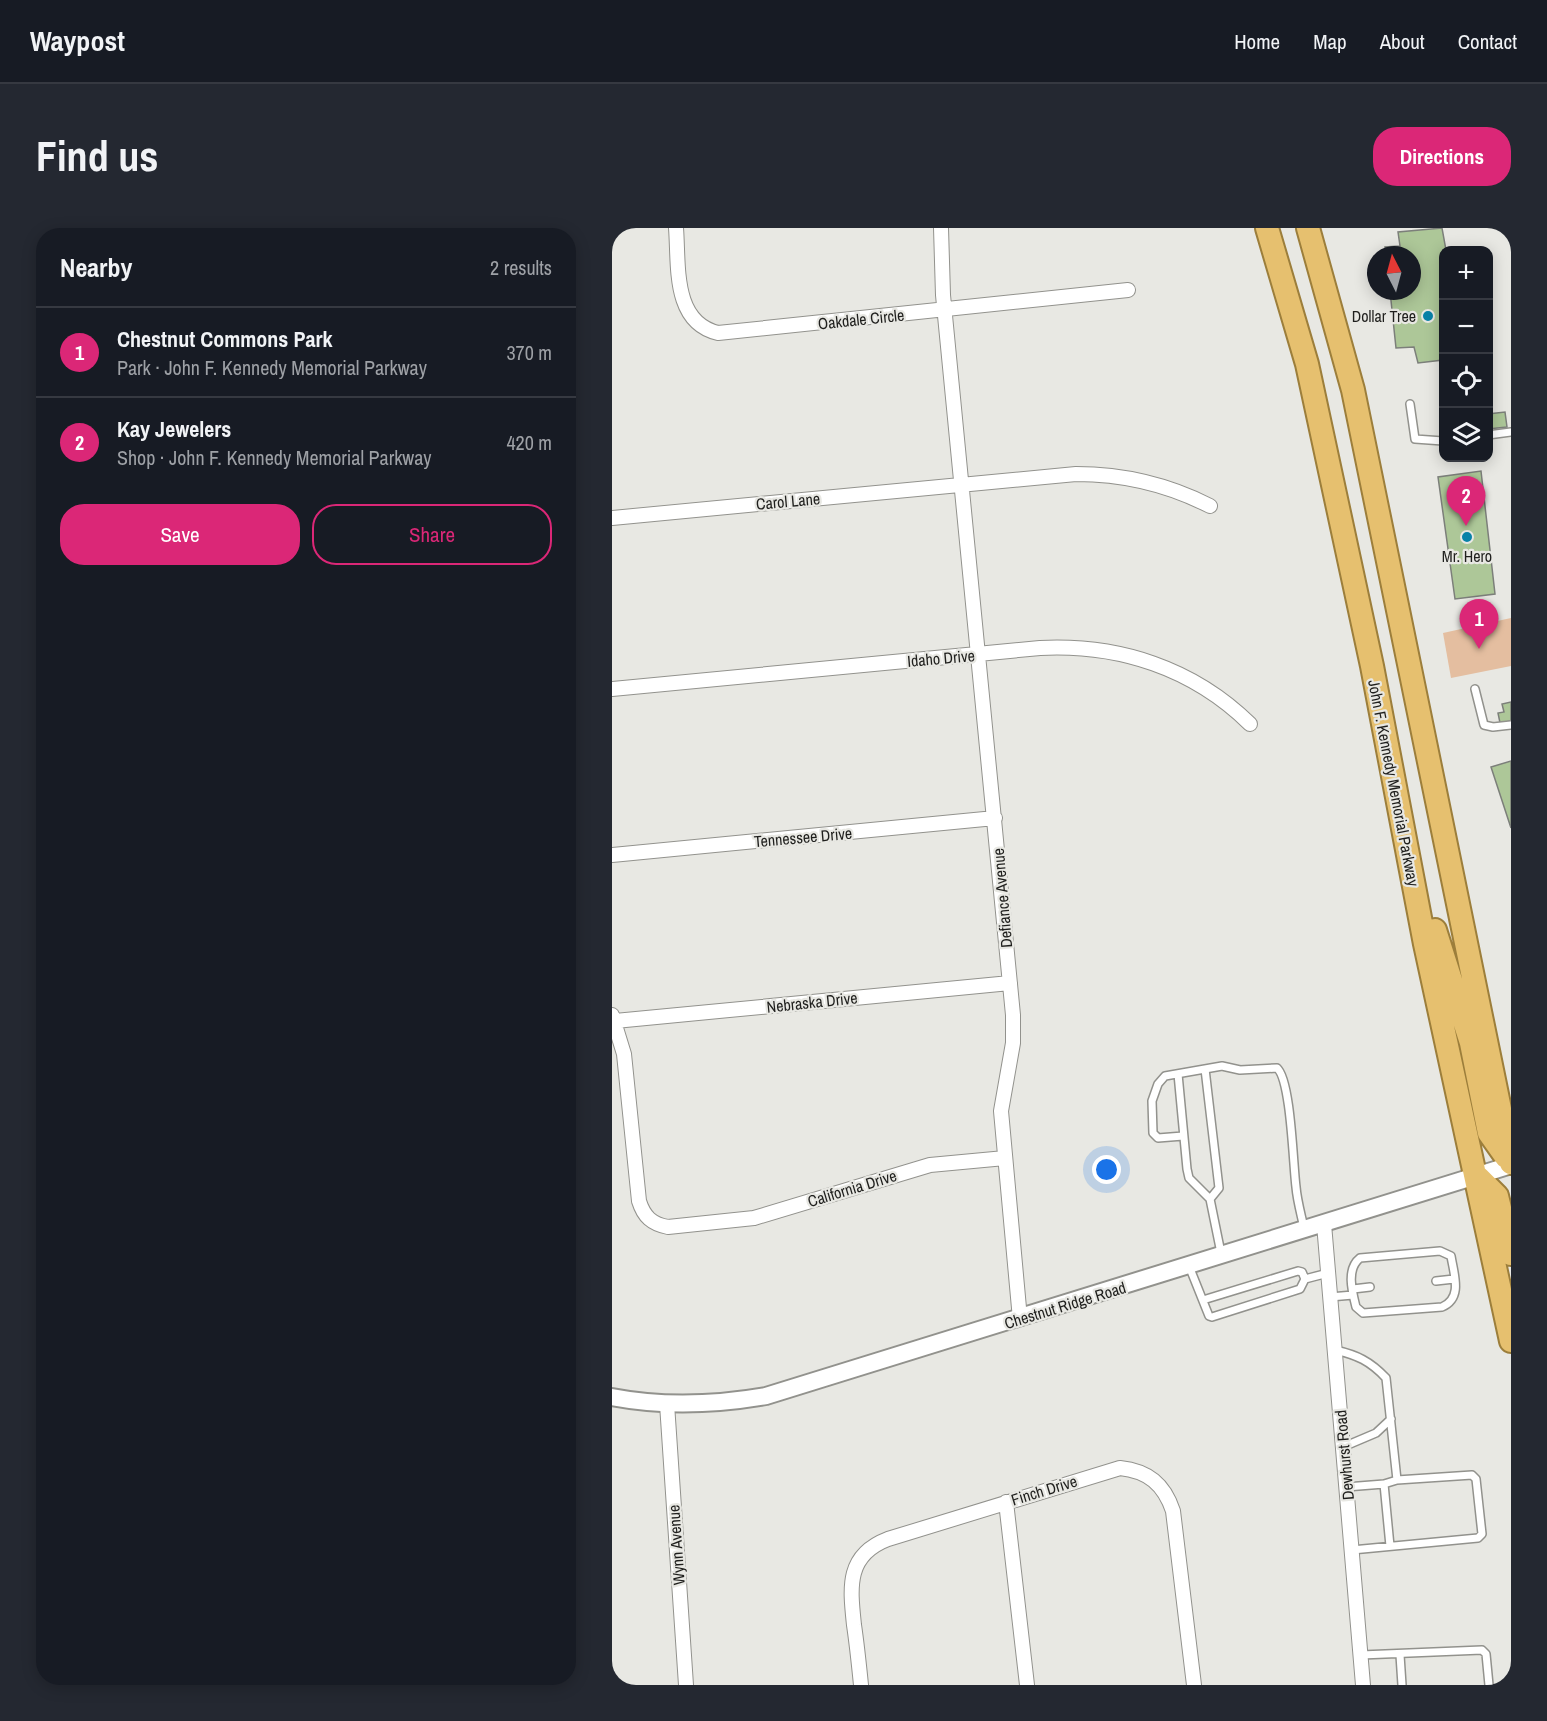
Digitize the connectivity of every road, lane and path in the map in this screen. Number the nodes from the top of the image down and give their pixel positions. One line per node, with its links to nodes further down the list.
1 (676, 228): 6 (street, Oakdale Circle)
2 (941, 228): 6 (street, Defiance Avenue)
3 (1268, 228): 19 (highway, John F. Kennedy Memorial Parkway)
4 (1308, 228): 28 (highway)
5 (1128, 290): 6 (street, Oakdale Circle)
6 (945, 310): 11 (street, Defiance Avenue)
7 (1410, 404): 10 (lane)
8 (1511, 432): 9 (lane)
9 (1493, 434)
10 (1439, 441)
11 (963, 480): 12 (street, Carol Lane); 13 (street, Carol Lane); 14 (street, Defiance Avenue)
12 (1210, 506)
13 (612, 518)
14 (979, 654): 15 (street, Idaho Drive); 17 (street, Idaho Drive); 20 (street, Defiance Avenue)
15 (612, 689)
16 (1475, 689): 18 (lane)
17 (1250, 724)
18 (1511, 725)
19 (1398, 799): 28 (highway); 29 (highway, John F. Kennedy Memorial Parkway)
20 (994, 818): 21 (street, Tennessee Drive); 22 (street, Defiance Avenue)
21 (612, 855)
22 (1010, 983): 23 (street, Nebraska Drive); 27 (street, Defiance Avenue)
23 (613, 1018): 27 (street, California Drive)
24 (1205, 1069): 25 (lane); 30 (lane); 32 (lane)
25 (1178, 1074): 26 (lane); 26 (lane)
26 (1183, 1136): 30 (lane)
27 (1005, 1158): 44 (street, Defiance Avenue)
28 (1511, 1164): 29 (street, Chestnut Ridge Road)
29 (1477, 1176): 31 (street, Chestnut Ridge Road); 33 (highway); 45 (highway, John F. Kennedy Memorial Parkway)
30 (1210, 1199): 34 (lane)
31 (1324, 1224): 32 (street, Chestnut Ridge Road); 36 (street, Dewhurst Road)
32 (1304, 1230): 34 (street, Chestnut Ridge Road)
33 (1511, 1254)
34 (1221, 1256): 35 (street, Chestnut Ridge Road)
35 (1190, 1266): 43 (lane); 44 (street, Chestnut Ridge Road)
36 (1328, 1273): 37 (lane); 42 (street, Dewhurst Road)
37 (1305, 1280): 43 (lane); 43 (lane)
38 (1454, 1280): 39 (lane); 41 (lane); 41 (lane)
39 (1436, 1281)
40 (1370, 1287): 41 (lane)
41 (1353, 1292): 42 (lane)
42 (1330, 1297): 46 (street, Dewhurst Road)
43 (1203, 1300)
44 (1020, 1319): 48 (street, Chestnut Ridge Road)
45 (1511, 1341)
46 (1335, 1350): 49 (lane); 50 (street, Dewhurst Road)
47 (612, 1397): 48 (street, Chestnut Ridge Road)
48 (667, 1404): 59 (street, Wynn Avenue)
49 (1391, 1419): 50 (lane); 51 (lane)
50 (1343, 1447): 53 (street, Dewhurst Road)
51 (1397, 1480): 52 (lane); 55 (lane)
52 (1384, 1484): 53 (lane); 55 (lane)
53 (1346, 1487): 56 (street, Dewhurst Road)
54 (1006, 1502): 60 (street, Finch Drive); 61 (street); 62 (street, Finch Drive)
55 (1390, 1546): 56 (lane)
56 (1352, 1550): 57 (street, Dewhurst Road)
57 (1360, 1655): 58 (lane); 63 (street, Dewhurst Road)
58 (1400, 1655): 64 (lane); 65 (lane)
59 (686, 1685)
60 (861, 1685)
61 (1028, 1685)
62 (1194, 1685)
63 (1363, 1685)
64 (1402, 1685)
65 (1489, 1685)

